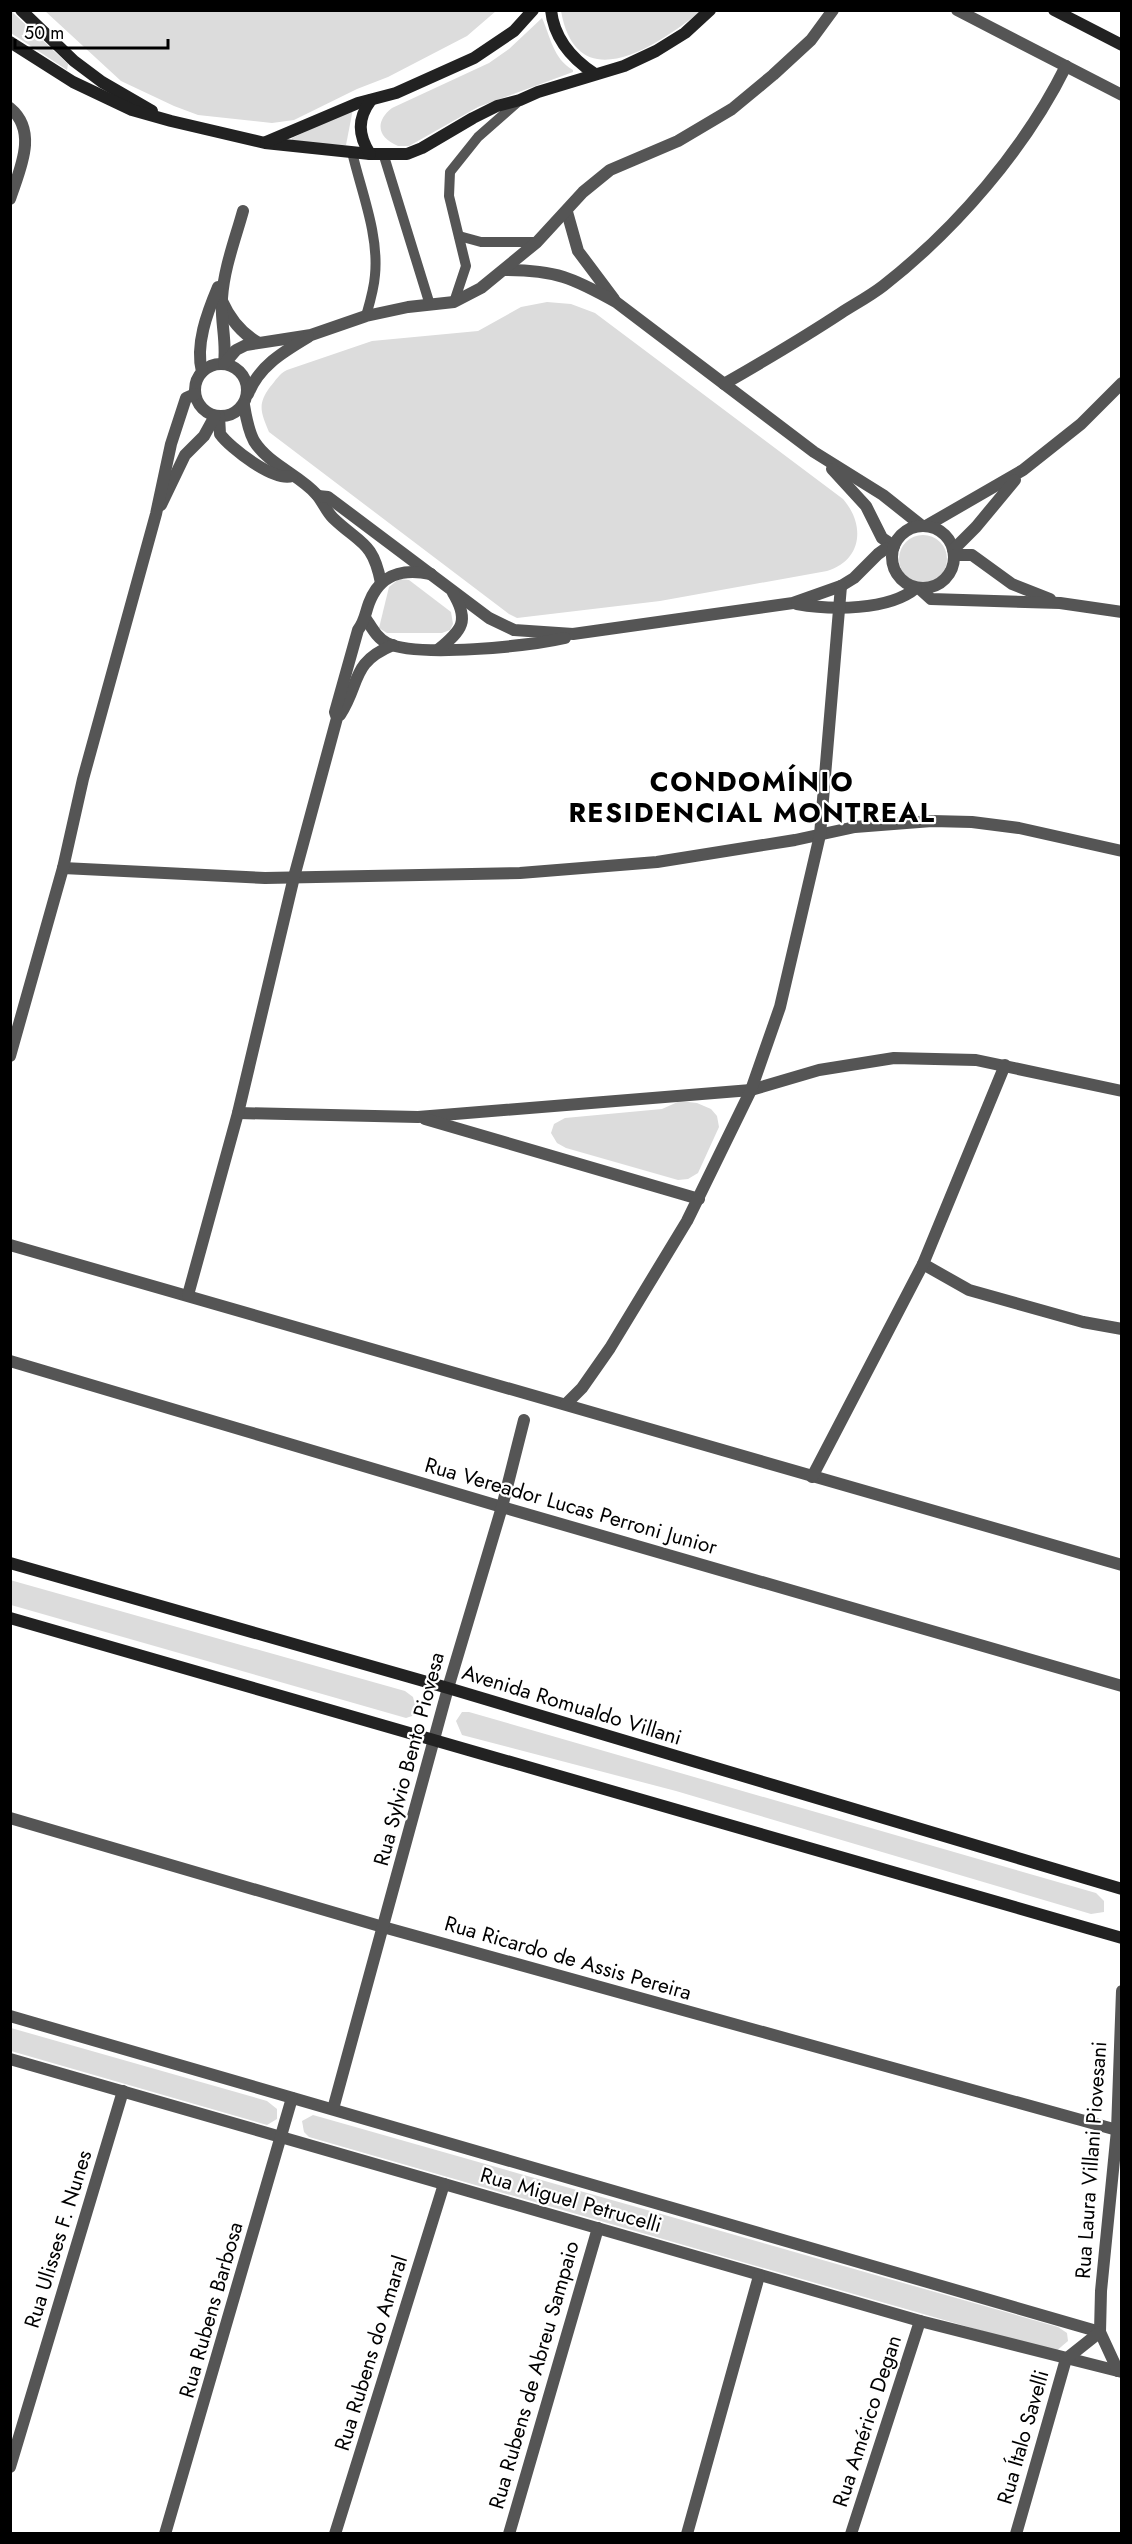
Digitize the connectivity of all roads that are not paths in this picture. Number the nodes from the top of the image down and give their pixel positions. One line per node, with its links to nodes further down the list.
1 (21, 10): 16 (street)
2 (533, 10): 13 (street)
3 (551, 10): 11 (street)
4 (711, 10): 11 (street)
5 (833, 10): 22 (street)
6 (957, 10): 10 (street)
7 (1054, 10): 9 (street)
8 (10, 42): 16 (street)
9 (1122, 45)
10 (1066, 66): 12 (street); 37 (street)
11 (595, 74): 14 (street)
12 (1122, 95)
13 (371, 100): 17 (street); 19 (street)
14 (520, 100): 19 (street); 23 (lane)
15 (10, 108): 20 (street)
16 (171, 122): 17 (street)
17 (265, 143): 18 (street)
18 (352, 152): 19 (street); 31 (lane)
19 (377, 154): 30 (lane)
20 (10, 199)
21 (243, 211): 26 (street)
22 (567, 212): 24 (street); 29 (street)
23 (459, 236): 24 (lane); 28 (lane)
24 (537, 242): 25 (street)
25 (505, 270): 28 (street); 29 (street)
26 (224, 275): 27 (street); 35 (street)
27 (222, 298): 33 (street); 34 (street)
28 (454, 302): 30 (street)
29 (616, 302): 37 (street)
30 (430, 305): 31 (street)
31 (366, 316): 32 (street)
32 (310, 335): 33 (street); 39 (street)
33 (257, 342): 34 (street)
34 (224, 364): 35 (street); 39 (street)
35 (202, 372): 38 (street)
36 (1122, 383): 42 (street)
37 (724, 384): 41 (street)
38 (195, 394): 40 (street); 45 (street)
39 (245, 400): 40 (street); 43 (street)
40 (217, 416): 43 (street); 45 (street)
41 (814, 452): 46 (street); 47 (street)
42 (1023, 470): 46 (street); 48 (street)
43 (292, 476): 44 (street)
44 (318, 496): 49 (street); 50 (street)
45 (156, 514): 65 (street)
46 (924, 526): 47 (street); 48 (street)
47 (894, 547): 51 (street); 52 (street)
48 (953, 552): 52 (street); 55 (street)
49 (431, 574): 50 (street); 53 (street)
50 (381, 582): 58 (street)
51 (841, 586): 54 (street); 56 (street)
52 (918, 588): 55 (street); 56 (street)
53 (451, 590): 59 (street); 61 (street)
54 (793, 603): 56 (street); 59 (street)
55 (1060, 603): 57 (street)
56 (839, 609): 63 (street)
57 (1122, 612)
58 (366, 619): 60 (street); 62 (street)
59 (573, 634): 61 (street)
60 (393, 645): 61 (street); 62 (street)
61 (439, 649)
62 (337, 718): 66 (street)
63 (820, 835): 64 (street); 66 (street); 69 (street)
64 (1122, 851)
65 (63, 868): 66 (street); 67 (street)
66 (294, 877): 71 (street)
67 (10, 1056)
68 (1005, 1065): 69 (street); 70 (street); 75 (street)
69 (751, 1090): 72 (street); 73 (street)
70 (1122, 1091)
71 (238, 1113): 72 (street); 76 (street)
72 (418, 1117): 73 (street)
73 (699, 1199): 79 (street)
74 (10, 1245): 76 (street)
75 (924, 1264): 77 (street); 81 (street)
76 (188, 1295): 79 (street)
77 (1122, 1329)
78 (10, 1361): 82 (street, Rua Vereador Lucas Perroni Junior)
79 (566, 1404): 81 (street)
80 (524, 1420): 82 (street, Rua Sylvio Bento Piovesa)
81 (812, 1477): 84 (street)
82 (502, 1507): 86 (street, Rua Vereador Lucas Perroni Junior); 87 (street, Rua Sylvio Bento Piovesa)
83 (10, 1563): 87 (street, Avenida Romualdo Villani)
84 (1122, 1565)
85 (10, 1617): 88 (street)
86 (1122, 1686)
87 (448, 1688): 88 (street, Rua Sylvio Bento Piovesa); 90 (street, Avenida Romualdo Villani)
88 (434, 1741): 91 (street, Rua Sylvio Bento Piovesa); 92 (street)
89 (10, 1818): 91 (street, Rua Ricardo de Assis Pereira)
90 (1122, 1889)
91 (383, 1927): 98 (street, Rua Sylvio Bento Piovesa); 99 (street, Rua Ricardo de Assis Pereira)
92 (1122, 1938)
93 (1122, 1991): 99 (street, Rua Laura Villani Piovesani)
94 (10, 2016): 97 (street, Rua Miguel Petrucelli)
95 (10, 2060): 96 (street, Rua Miguel Petrucelli)
96 (123, 2091): 100 (street, Rua Miguel Petrucelli); 109 (street, Rua Ulisses F. Nunes)
97 (292, 2098): 98 (street, Rua Miguel Petrucelli); 100 (street, Rua Rubens Barbosa)
98 (333, 2109): 106 (street, Rua Miguel Petrucelli)
99 (1117, 2130): 101 (street, Rua Laura Villani Piovesani)
100 (282, 2137): 102 (street, Rua Miguel Petrucelli); 110 (street, Rua Rubens Barbosa)
101 (1118, 2167): 106 (street, Rua Laura Villani Piovesani)
102 (444, 2184): 103 (street, Rua Miguel Petrucelli); 111 (street, Rua Rubens do Amaral)
103 (598, 2228): 104 (street, Rua Miguel Petrucelli); 112 (street, Rua Rubens de Abreu Sampaio)
104 (759, 2276): 105 (street, Rua Miguel Petrucelli); 113 (street)
105 (920, 2321): 107 (street, Rua Miguel Petrucelli); 114 (street, Rua Américo Degan)
106 (1100, 2332): 107 (street, Rua Ítalo Savelli); 108 (street)
107 (1066, 2359): 108 (street, Rua Miguel Petrucelli); 115 (street, Rua Ítalo Savelli)
108 (1120, 2372)
109 (10, 2467)
110 (165, 2534)
111 (335, 2534)
112 (509, 2534)
113 (687, 2534)
114 (851, 2534)
115 (1016, 2534)

